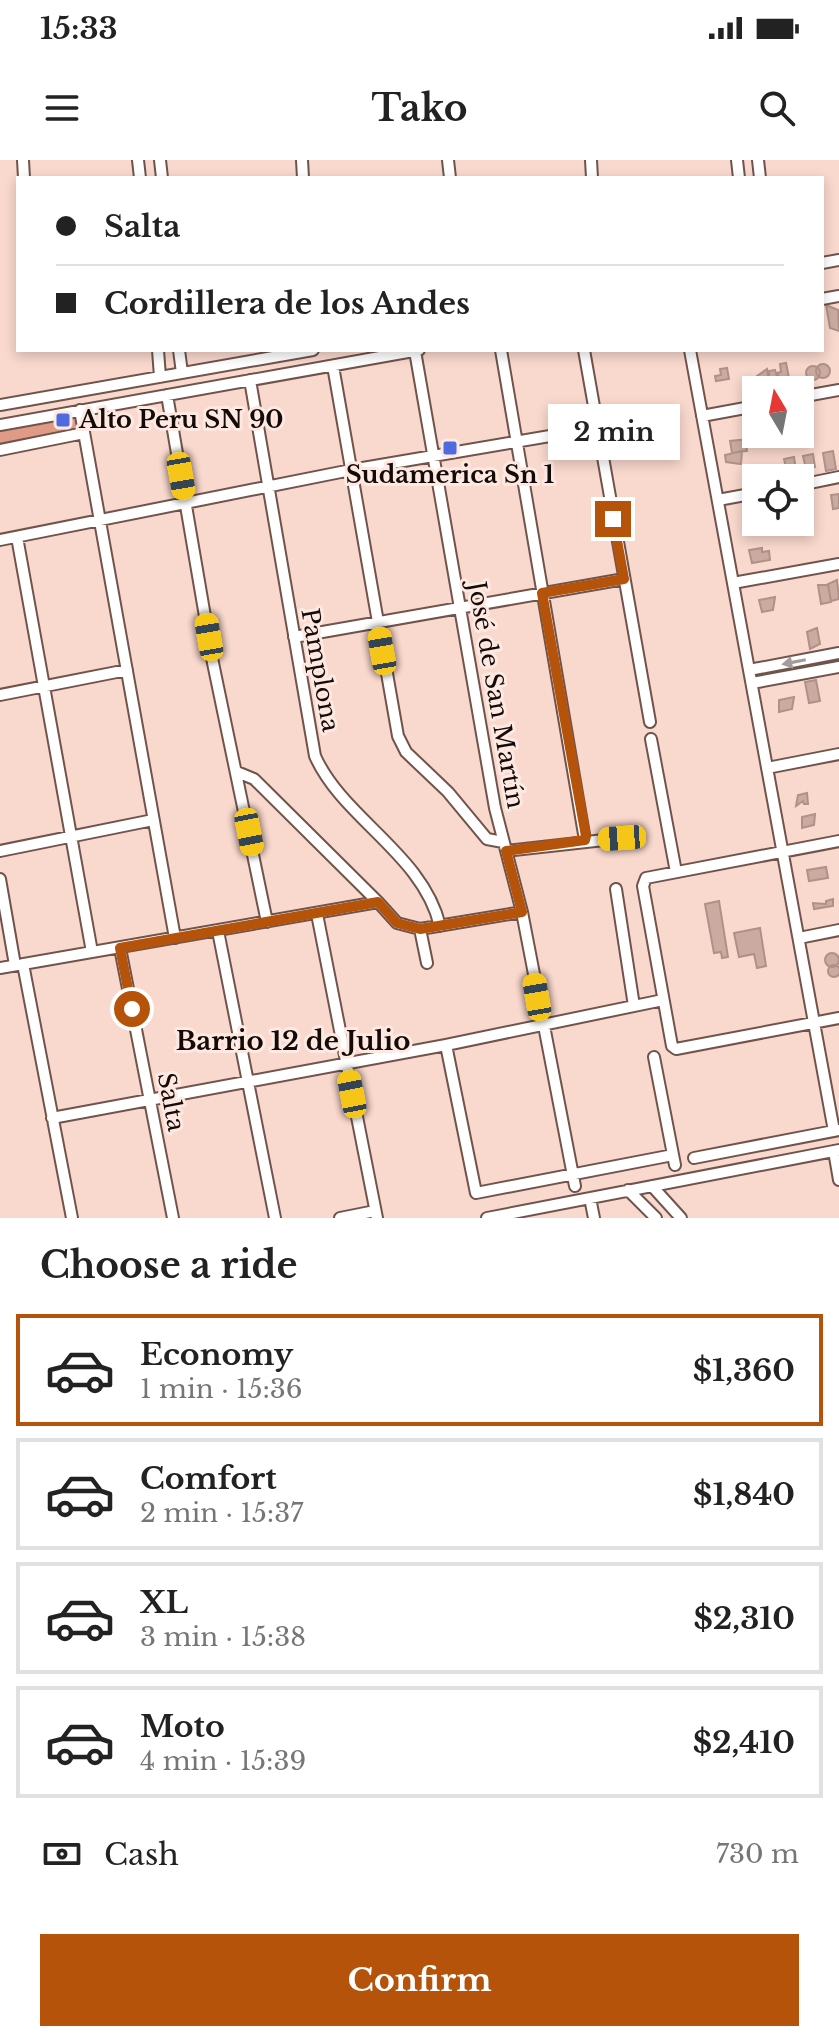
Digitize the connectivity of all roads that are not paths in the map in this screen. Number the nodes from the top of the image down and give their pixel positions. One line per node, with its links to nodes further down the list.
1 (158, 352): 11 (street)
2 (179, 352): 10 (street)
3 (302, 352): 10 (street)
4 (406, 352): 9 (street)
5 (417, 352): 25 (street, José de San Martín)
6 (501, 352): 23 (street)
7 (584, 352): 21 (street)
8 (690, 352): 19 (street)
9 (333, 366): 12 (street); 26 (street)
10 (182, 373): 11 (street)
11 (160, 377): 16 (street)
12 (250, 380): 15 (street); 29 (street, Pamplona)
13 (839, 390): 14 (street)
14 (814, 394)
15 (167, 395): 18 (street); 32 (street)
16 (0, 405)
17 (742, 409): 19 (street)
18 (80, 410): 20 (street); 22 (street)
19 (702, 416): 31 (street)
20 (0, 425)
21 (597, 428): 23 (street); 37 (street)
22 (84, 433): 24 (street); 33 (street)
23 (515, 443): 25 (street); 39 (street)
24 (0, 450)
25 (433, 456): 26 (street); 40 (street, José de San Martín)
26 (351, 470): 29 (street); 41 (street)
27 (839, 477): 28 (street)
28 (814, 482)
29 (268, 487): 32 (street); 42 (street, Pamplona)
30 (742, 496): 31 (street)
31 (718, 500): 38 (street)
32 (185, 503): 33 (street); 54 (street)
33 (100, 519): 34 (street); 45 (street)
34 (17, 537): 35 (street); 48 (street)
35 (0, 540)
36 (839, 564): 38 (street)
37 (624, 579): 39 (street); 50 (street)
38 (733, 583): 46 (street)
39 (542, 593): 40 (street); 58 (street)
40 (460, 607): 41 (street); 60 (street, José de San Martín)
41 (377, 622): 42 (street); 60 (street)
42 (294, 637): 70 (street, Pamplona)
43 (839, 653): 46 (street, one-way to 46)
44 (839, 667): 47 (street)
45 (127, 670): 48 (street); 55 (street)
46 (749, 670): 47 (street)
47 (752, 683): 53 (street)
48 (46, 685): 49 (street); 56 (street)
49 (0, 695)
50 (650, 722)
51 (651, 739): 63 (street)
52 (839, 754): 53 (street)
53 (767, 768): 62 (street)
54 (237, 772): 66 (street); 69 (street)
55 (153, 820): 56 (street); 74 (street)
56 (74, 836): 61 (street); 77 (street)
57 (622, 838): 58 (street)
58 (585, 840): 60 (street)
59 (839, 841): 62 (street)
60 (505, 846): 67 (street, José de San Martín)
61 (0, 851)
62 (783, 852): 63 (street); 75 (street)
63 (676, 872): 81 (street)
64 (0, 879): 79 (street)
65 (616, 889): 82 (street)
66 (378, 902): 68 (street); 71 (street)
67 (522, 912): 70 (street); 85 (street, José de San Martín)
68 (317, 914): 69 (street); 88 (street)
69 (267, 922): 73 (street)
70 (440, 926): 71 (street)
71 (420, 929): 78 (street)
72 (839, 930): 75 (street)
73 (218, 931): 74 (street); 89 (street)
74 (175, 938): 76 (street)
75 (799, 938): 84 (street)
76 (120, 948): 77 (street); 90 (street, Salta)
77 (92, 952): 79 (street)
78 (427, 963)
79 (19, 964): 80 (street); 91 (street)
80 (0, 968)
81 (663, 1000): 82 (street); 84 (street)
82 (634, 1006): 85 (street)
83 (839, 1018): 84 (street)
84 (815, 1023): 92 (street)
85 (543, 1025): 86 (street); 95 (street, José de San Martín)
86 (446, 1045): 88 (street); 95 (street)
87 (654, 1057): 95 (street)
88 (346, 1064): 89 (street); 100 (street)
89 (248, 1082): 90 (street); 103 (street)
90 (151, 1101): 91 (street); 102 (street, Salta)
91 (52, 1118): 101 (street)
92 (837, 1130): 94 (street)
93 (836, 1151): 96 (street); 97 (street)
94 (694, 1158)
95 (574, 1180)
96 (839, 1180)
97 (652, 1186): 98 (street); 108 (street)
98 (628, 1190): 99 (street); 107 (street)
99 (590, 1198): 105 (street); 106 (street)
100 (376, 1214): 104 (street)
101 (71, 1218)
102 (173, 1218)
103 (275, 1218)
104 (340, 1218)
105 (487, 1218)
106 (594, 1218)
107 (656, 1218)
108 (681, 1218)

